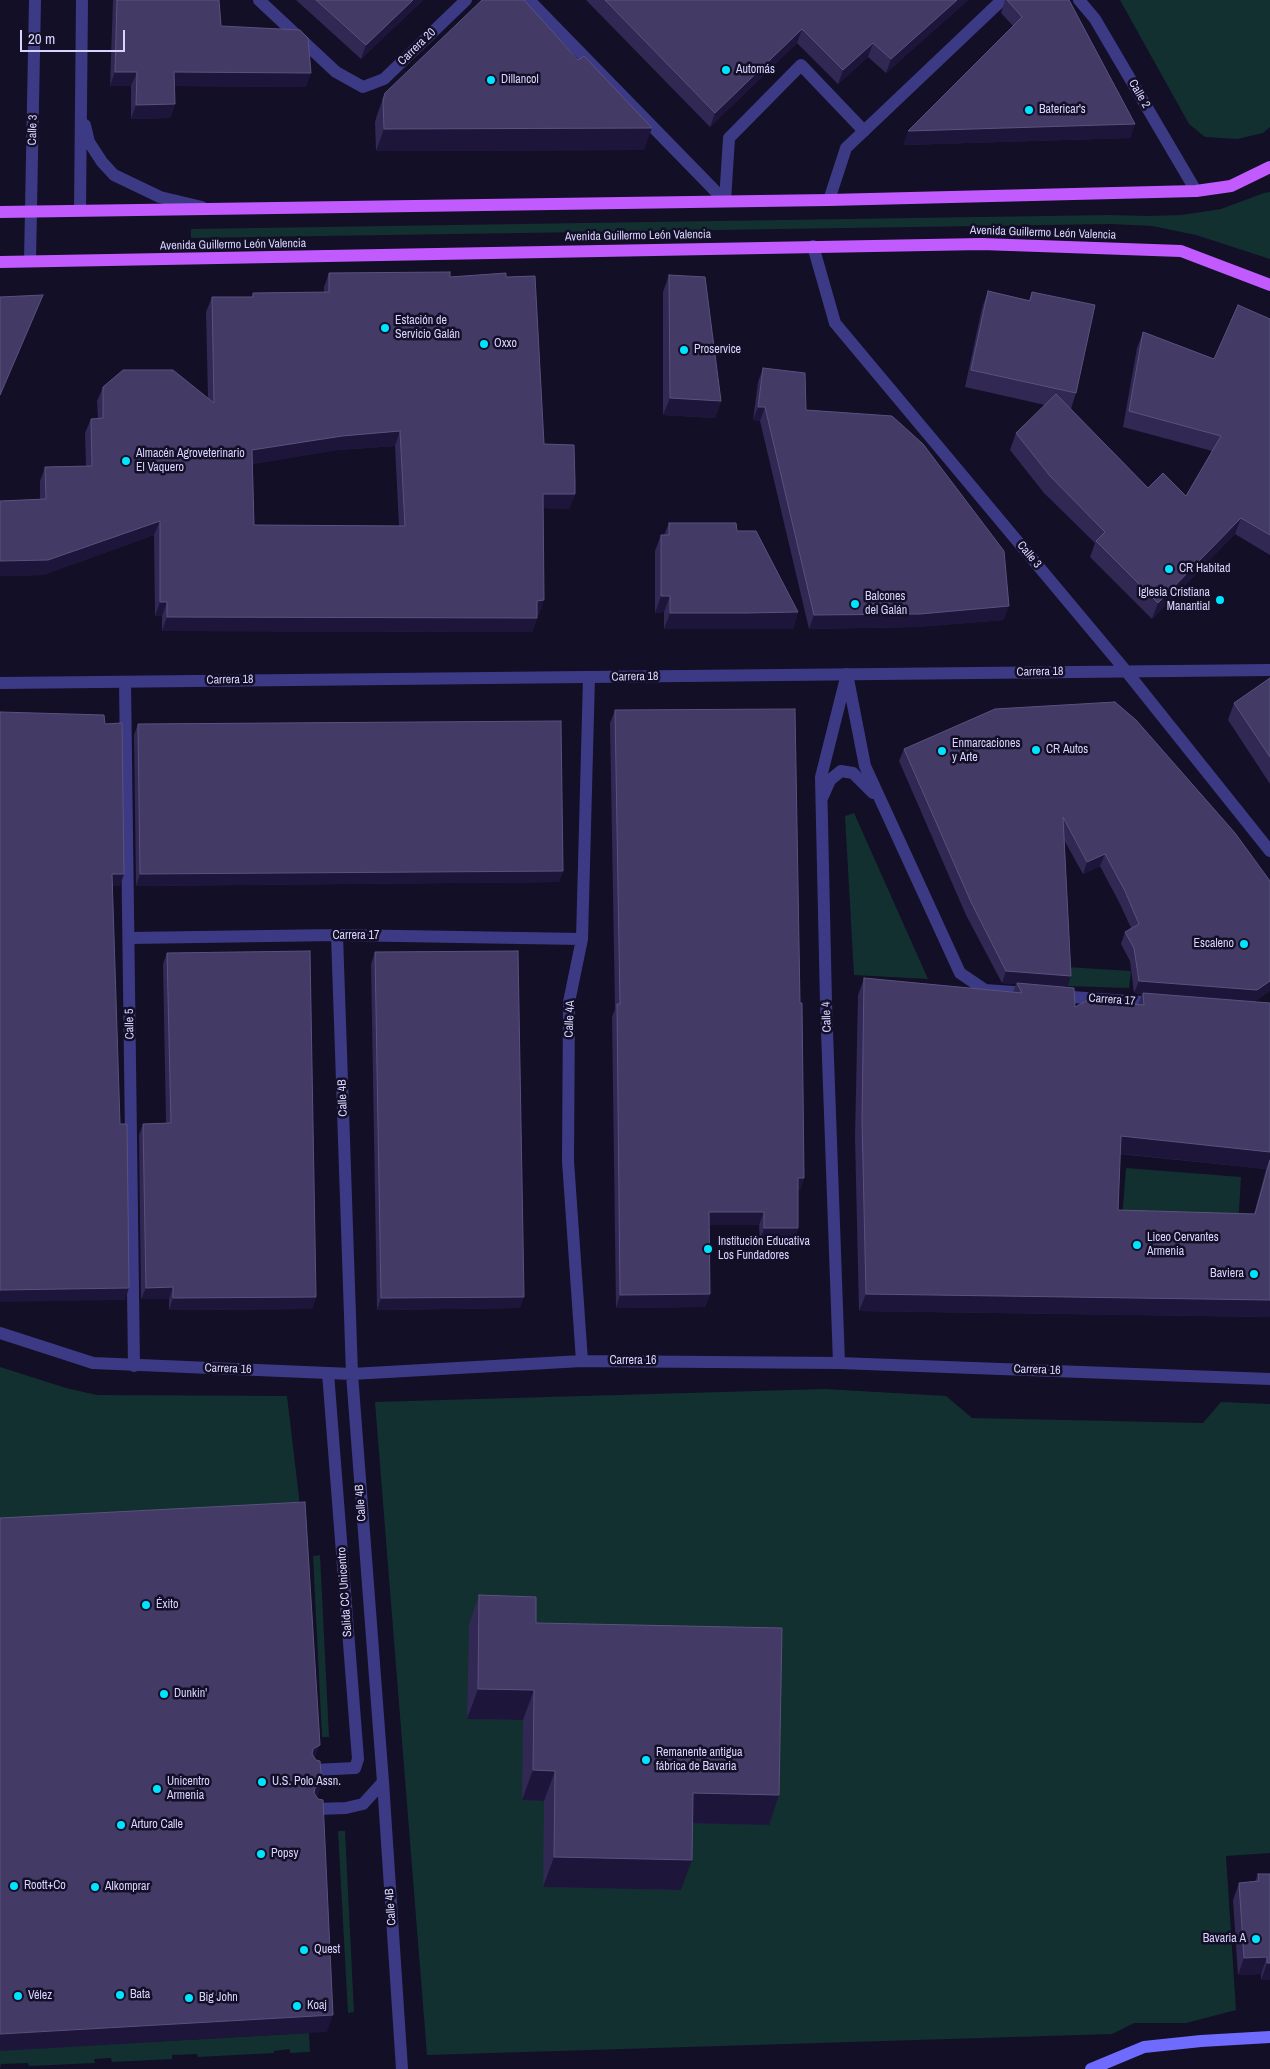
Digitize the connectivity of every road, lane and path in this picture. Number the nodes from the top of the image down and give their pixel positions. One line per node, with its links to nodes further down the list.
1 (36, 0): 16 (street, Calle 3)
2 (82, 0): 8 (street)
3 (259, 0): 4 (street, Carrera 20)
4 (466, 0)
5 (529, 0): 13 (street)
6 (1002, 0): 9 (street)
7 (1079, 0): 11 (street, Calle 2)
8 (80, 110): 14 (street); 15 (street)
9 (864, 131): 12 (street); 13 (street)
10 (1270, 167): 11 (main road)
11 (1196, 191): 12 (main road)
12 (829, 200): 13 (main road)
13 (725, 201): 14 (main road)
14 (204, 208): 15 (main road)
15 (80, 210): 16 (main road)
16 (30, 211): 17 (main road); 19 (street, Calle 3)
17 (0, 212)
18 (812, 246): 19 (main road, Avenida Guillermo León Valencia); 21 (main road, Avenida Guillermo León Valencia); 23 (street, Calle 3)
19 (30, 261): 20 (main road, Avenida Guillermo León Valencia)
20 (0, 262)
21 (1270, 285)
22 (1270, 670): 23 (street, Carrera 18)
23 (1126, 671): 24 (street, Carrera 18); 30 (street, Calle 3)
24 (847, 674): 25 (street, Carrera 18); 28 (street, Calle 4); 29 (street)
25 (589, 677): 27 (street, Carrera 18); 33 (street, Calle 4A)
26 (0, 682): 27 (street, Carrera 18)
27 (125, 682): 32 (street, Calle 5)
28 (822, 799): 29 (street); 37 (street, Calle 4)
29 (883, 804): 34 (street, Carrera 17)
30 (1270, 851)
31 (338, 935): 32 (street, Carrera 17); 33 (street, Carrera 17); 40 (street, Calle 4B)
32 (130, 938): 38 (street, Calle 5)
33 (582, 939): 36 (street, Calle 4A)
34 (1172, 1004)
35 (0, 1333): 38 (street, Carrera 16)
36 (582, 1361): 37 (street, Carrera 16); 40 (street, Carrera 16)
37 (839, 1363): 41 (street, Carrera 16)
38 (134, 1366): 39 (street, Carrera 16)
39 (328, 1373): 40 (street, Carrera 16); 42 (street, Salida CC Unicentro)
40 (352, 1374): 43 (street, Calle 4B)
41 (1270, 1379)
42 (314, 1770)
43 (382, 1782): 44 (street); 46 (street, Calle 4B)
44 (316, 1809)
45 (1270, 2038): 47 (main road)
46 (402, 2069)
47 (1091, 2069)

